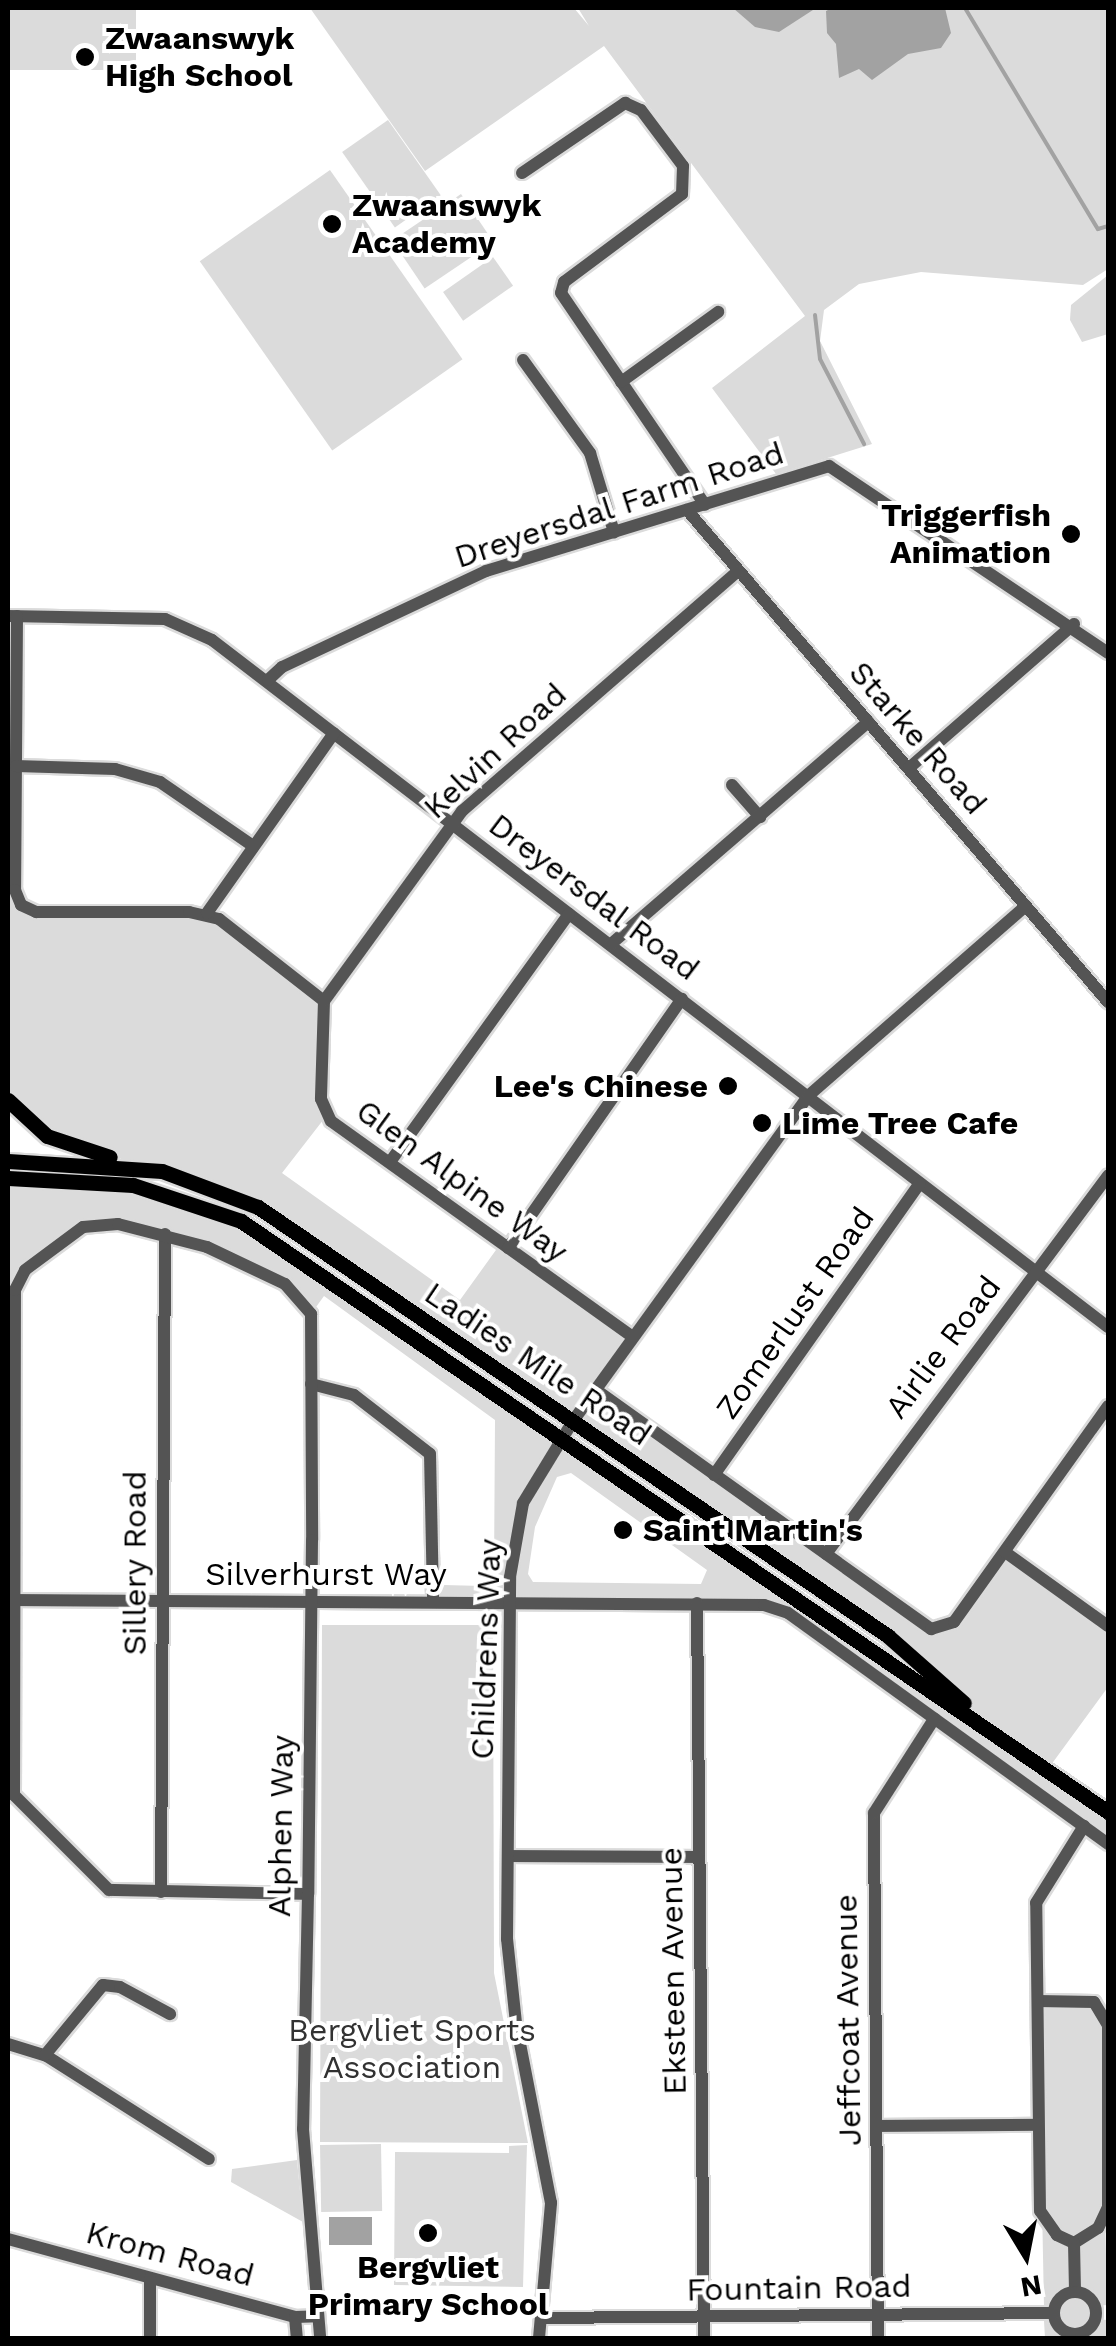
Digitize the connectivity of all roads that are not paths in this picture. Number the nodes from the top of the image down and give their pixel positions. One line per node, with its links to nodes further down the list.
1 (522, 173): 4 (street)
2 (718, 312): 4 (street)
3 (523, 360): 7 (street)
4 (621, 382): 5 (street)
5 (705, 505): 6 (street, Dreyersdal Farm Road); 10 (street, Dreyersdal Farm Road)
6 (687, 510): 7 (street, Dreyersdal Farm Road); 8 (street, Starke Road)
7 (614, 532): 12 (street, Dreyersdal Farm Road)
8 (737, 572): 13 (street, Starke Road); 19 (street, Kelvin Road)
9 (12, 616): 12 (street, Dreyersdal Road); 15 (street)
10 (1074, 624): 11 (street); 16 (street)
11 (1108, 653)
12 (268, 680): 14 (street, Dreyersdal Road)
13 (868, 722): 16 (street, Starke Road); 18 (street)
14 (334, 733): 19 (street, Dreyersdal Road); 20 (street)
15 (16, 766): 20 (street); 22 (street)
16 (909, 768): 21 (street, Starke Road)
17 (732, 785): 18 (street)
18 (760, 817): 24 (street)
19 (452, 823): 23 (street, Dreyersdal Road); 26 (street, Kelvin Road)
20 (253, 846): 22 (street)
21 (1026, 906): 27 (street, Starke Road); 28 (street, Childrens Way)
22 (207, 913): 26 (street)
23 (570, 914): 24 (street, Dreyersdal Road); 31 (street)
24 (612, 944): 25 (street, Dreyersdal Road)
25 (682, 999): 28 (street, Dreyersdal Road); 37 (street)
26 (324, 1001): 31 (street, Glen Alpine Way)
27 (1108, 1002)
28 (808, 1096): 35 (street, Dreyersdal Road); 40 (street, Childrens Way)
29 (8, 1100): 32 (main road)
30 (8, 1161): 32 (main road, Ladies Mile Road)
31 (390, 1162): 37 (street, Glen Alpine Way)
32 (162, 1171): 44 (main road, Ladies Mile Road)
33 (1108, 1176): 38 (street, Airlie Road)
34 (8, 1178): 45 (main road, Ladies Mile Road)
35 (920, 1183): 38 (street, Dreyersdal Road); 46 (street, Zomerlust Road)
36 (165, 1234): 41 (street, Alphen Way); 49 (street); 50 (street, Sillery Road)
37 (508, 1248): 40 (street, Glen Alpine Way)
38 (1036, 1271): 39 (street, Dreyersdal Road); 48 (street, Airlie Road)
39 (1108, 1327)
40 (632, 1337): 42 (street, Childrens Way)
41 (311, 1384): 51 (street); 52 (street, Alphen Way)
42 (596, 1390): 44 (street, Childrens Way); 46 (street)
43 (1108, 1406): 47 (street)
44 (573, 1421): 45 (street, Childrens Way); 57 (main road, Ladies Mile Road)
45 (563, 1436): 53 (street, Childrens Way); 57 (main road, Ladies Mile Road)
46 (714, 1475): 48 (street)
47 (1004, 1552): 48 (street); 55 (street)
48 (826, 1554)
49 (10, 1600): 50 (street, Silverhurst Way); 63 (street)
50 (162, 1601): 52 (street, Silverhurst Way); 63 (street, Sillery Road)
51 (432, 1601): 52 (street, Silverhurst Way); 53 (street, Silverhurst Way)
52 (310, 1602): 64 (street, Alphen Way)
53 (510, 1602): 54 (street, Silverhurst Way); 61 (street, Childrens Way)
54 (697, 1603): 56 (street, Silverhurst Way); 62 (street, Eksteen Avenue)
55 (1108, 1626)
56 (934, 1719): 59 (street, Silverhurst Way); 70 (street, Jeffcoat Avenue)
57 (988, 1727): 58 (main road, Ladies Mile Road)
58 (1108, 1812)
59 (1084, 1826): 60 (street, Silverhurst Way); 65 (street)
60 (1108, 1844)
61 (509, 1856): 62 (street); 82 (street, Childrens Way)
62 (699, 1857): 80 (street, Eksteen Avenue)
63 (161, 1892): 64 (street)
64 (308, 1894): 79 (street, Alphen Way)
65 (1038, 2001): 69 (street); 73 (street)
66 (170, 2014): 68 (street)
67 (8, 2044): 68 (street)
68 (44, 2055): 71 (street)
69 (1038, 2124): 70 (street); 73 (street)
70 (877, 2126): 78 (street, Jeffcoat Avenue)
71 (209, 2159)
72 (8, 2239): 74 (street, Krom Road)
73 (1074, 2243): 75 (street)
74 (150, 2278): 81 (street, Krom Road); 84 (street)
75 (1075, 2291): 76 (street); 77 (street)
76 (1103, 2312): 83 (street)
77 (1054, 2313): 78 (street, Fountain Road); 83 (street)
78 (878, 2314): 80 (street, Fountain Road); 89 (street, Jeffcoat Avenue)
79 (318, 2316): 81 (street, Krom Road); 86 (street, Alphen Way)
80 (704, 2316): 82 (street, Fountain Road); 88 (street, Eksteen Avenue)
81 (294, 2317): 85 (street)
82 (544, 2318): 87 (street, Childrens Way)
83 (1076, 2336)
84 (150, 2338)
85 (296, 2338)
86 (320, 2338)
87 (540, 2338)
88 (704, 2338)
89 (878, 2338)

